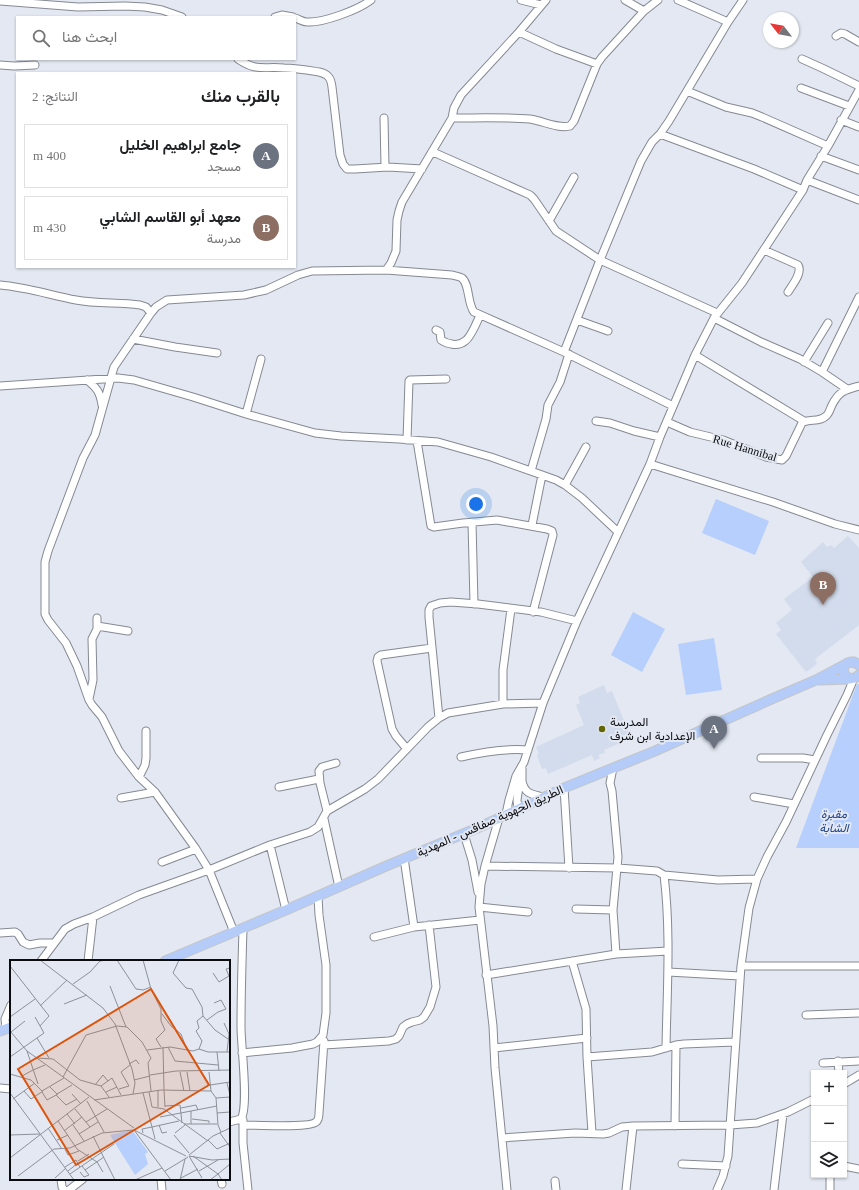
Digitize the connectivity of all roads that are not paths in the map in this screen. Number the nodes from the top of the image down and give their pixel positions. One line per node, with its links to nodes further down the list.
1 (371, 0): 11 (street)
2 (521, 0): 8 (street)
3 (625, 0): 9 (street)
4 (658, 0): 9 (street)
5 (678, 0): 12 (street)
6 (743, 0): 12 (street)
7 (0, 1): 10 (street)
8 (543, 3): 13 (street)
9 (644, 11): 18 (street)
10 (179, 16)
11 (296, 18)
12 (728, 22): 22 (street)
13 (518, 32): 18 (street); 26 (street)
14 (836, 36): 15 (street)
15 (859, 42)
16 (802, 59): 23 (street)
17 (239, 60): 33 (street)
18 (597, 64): 26 (street)
19 (0, 65): 20 (street)
20 (35, 65)
21 (801, 88): 24 (street)
22 (688, 91): 29 (street); 30 (street)
23 (858, 91): 24 (street)
24 (849, 106): 27 (street)
25 (384, 118): 33 (street)
26 (452, 118): 31 (street)
27 (841, 120): 28 (street); 30 (street)
28 (859, 127)
29 (660, 134): 38 (street); 42 (street)
30 (828, 146): 32 (street)
31 (433, 152): 34 (street); 40 (street)
32 (821, 156): 35 (street); 37 (street)
33 (385, 167): 34 (street)
34 (422, 170): 43 (street)
35 (859, 170)
36 (574, 177): 40 (street)
37 (807, 180): 38 (street); 39 (street)
38 (803, 190): 41 (street)
39 (859, 200)
40 (549, 221): 42 (street)
41 (764, 250): 45 (street); 49 (street)
42 (600, 260): 49 (street); 50 (street)
43 (386, 270): 47 (street); 48 (street)
44 (0, 285): 47 (street)
45 (788, 292)
46 (859, 297): 60 (street)
47 (150, 313): 54 (street)
48 (480, 316): 52 (street); 56 (street)
49 (715, 316): 57 (street); 59 (street)
50 (577, 320): 53 (street); 56 (street)
51 (828, 323): 59 (street)
52 (436, 330)
53 (608, 331)
54 (133, 339): 55 (street); 61 (street)
55 (217, 353)
56 (566, 353): 67 (street); 78 (street)
57 (695, 355): 67 (street); 71 (street)
58 (261, 359): 69 (street)
59 (804, 362): 60 (street)
60 (822, 372): 66 (street)
61 (111, 379): 63 (street); 68 (street); 69 (street)
62 (446, 379): 74 (street)
63 (87, 380): 64 (street); 68 (street)
64 (0, 386)
65 (859, 386): 66 (street)
66 (846, 389): 71 (street)
67 (673, 406): 72 (street)
68 (102, 407): 98 (street)
69 (246, 414): 74 (street)
70 (596, 421): 73 (street)
71 (804, 421): 72 (street, Rue Hannibal)
72 (667, 422): 73 (street)
73 (660, 437): 77 (street)
74 (407, 440): 75 (street)
75 (417, 441): 78 (street); 81 (street)
76 (586, 446): 80 (street)
77 (650, 464): 83 (street); 84 (street)
78 (531, 471): 79 (street)
79 (542, 475): 80 (street); 82 (street)
80 (565, 486): 84 (street)
81 (472, 522): 82 (street); 85 (street)
82 (532, 526): 87 (street)
83 (859, 530)
84 (618, 532): 89 (street)
85 (474, 604): 86 (street); 92 (street)
86 (511, 609): 87 (street); 100 (street)
87 (533, 612): 89 (street)
88 (97, 618): 90 (street)
89 (577, 621): 99 (street)
90 (97, 626): 91 (street); 98 (street)
91 (128, 631)
92 (432, 648): 101 (street); 103 (street)
93 (859, 656): 94 (main road, الطريق الجهوية صفاقس - المهدية)
94 (847, 663): 95 (main road); 96 (main road); 97 (main road, الطريق الجهوية صفاقس - المهدية)
95 (859, 665)
96 (854, 677): 97 (main road, الطريق الجهوية صفاقس - المهدية); 107 (street)
97 (816, 680): 110 (main road, الطريق الجهوية صفاقس - المهدية)
98 (89, 700): 112 (street)
99 (544, 703): 100 (street); 104 (street)
100 (503, 704): 101 (street)
101 (439, 718): 103 (street)
102 (146, 731): 112 (street)
103 (407, 749): 122 (street)
104 (528, 750): 105 (street); 108 (street)
105 (461, 757)
106 (761, 758): 107 (street)
107 (815, 760): 120 (street)
108 (524, 762): 111 (street); 123 (street)
109 (336, 763): 113 (street)
110 (613, 768): 115 (main road, الطريق الجهوية صفاقس - المهدية); 132 (street)
111 (521, 774): 117 (street); 121 (street)
112 (139, 778): 116 (street)
113 (319, 779): 114 (street); 122 (street)
114 (279, 787)
115 (564, 788): 117 (main road, الطريق الجهوية صفاقس - المهدية); 131 (street)
116 (155, 792): 119 (street); 127 (street)
117 (544, 797): 121 (main road, الطريق الجهوية صفاقس - المهدية)
118 (754, 797): 120 (street)
119 (122, 798)
120 (794, 804): 135 (street)
121 (518, 809): 123 (main road, الطريق الجهوية صفاقس - المهدية)
122 (328, 811): 124 (street)
123 (503, 816): 125 (main road, الطريق الجهوية صفاقس - المهدية); 130 (street)
124 (324, 819): 126 (street); 136 (street)
125 (464, 834): 128 (main road, الطريق الجهوية صفاقس - المهدية); 138 (street)
126 (270, 846): 133 (street); 141 (street)
127 (196, 849): 129 (street); 133 (street)
128 (404, 858): 136 (main road, الطريق الجهوية صفاقس - المهدية); 147 (street)
129 (162, 862)
130 (485, 866): 131 (street); 138 (street)
131 (569, 868): 132 (street)
132 (618, 868): 134 (street); 142 (street)
133 (209, 870): 144 (street); 148 (street)
134 (664, 875): 135 (street); 152 (street)
135 (757, 879): 158 (street)
136 (339, 888): 137 (main road, الطريق الجهوية صفاقس - المهدية)
137 (318, 896): 141 (main road, الطريق الجهوية صفاقس - المهدية); 167 (street)
138 (480, 899): 139 (street)
139 (479, 907): 143 (street); 145 (street)
140 (576, 908): 142 (street)
141 (286, 910): 148 (main road, الطريق الجهوية صفاقس - المهدية)
142 (612, 910): 153 (street)
143 (528, 912)
144 (93, 917): 151 (street); 155 (street)
145 (480, 920): 146 (street); 161 (street)
146 (429, 926): 147 (street); 170 (street)
147 (414, 927): 150 (street)
148 (239, 930): 156 (main road, الطريق الجهوية صفاقس - المهدية); 174 (street)
149 (0, 933): 151 (street)
150 (374, 937)
151 (53, 943): 154 (street)
152 (668, 951): 153 (street); 160 (street)
153 (616, 954): 157 (street)
154 (42, 960)
155 (88, 960)
156 (167, 960)
157 (572, 961): 161 (street); 168 (street)
158 (741, 966): 159 (street); 162 (street)
159 (859, 966)
160 (668, 972): 162 (street); 173 (street)
161 (486, 975): 172 (street)
162 (740, 976): 169 (street)
163 (10, 1008): 166 (street)
164 (859, 1013): 165 (street)
165 (806, 1015)
166 (6, 1029)
167 (324, 1029): 170 (street); 174 (street)
168 (587, 1038): 172 (street); 175 (street)
169 (735, 1042): 171 (street); 189 (street)
170 (324, 1045): 188 (street)
171 (676, 1045): 173 (street); 191 (street)
172 (494, 1048): 193 (street)
173 (666, 1048): 175 (street)
174 (242, 1053): 186 (street)
175 (587, 1057): 192 (street)
176 (838, 1061): 177 (street); 178 (street); 179 (street)
177 (859, 1061)
178 (823, 1063)
179 (839, 1070)
180 (859, 1075): 181 (street)
181 (847, 1082)
182 (0, 1088): 183 (street)
183 (10, 1089)
184 (811, 1100): 185 (street)
185 (783, 1114): 189 (street); 212 (street)
186 (243, 1115): 187 (street); 188 (street)
187 (230, 1122)
188 (243, 1125): 207 (street)
189 (730, 1125): 191 (street); 195 (street)
190 (633, 1126): 191 (street); 192 (street); 210 (street)
191 (675, 1126)
192 (592, 1133): 193 (street)
193 (502, 1138): 208 (street)
194 (682, 1164): 195 (street)
195 (726, 1166): 211 (street)
196 (847, 1167): 197 (street)
197 (859, 1170): 198 (street)
198 (859, 1177)
199 (830, 1178): 213 (street)
200 (61, 1180): 204 (street)
201 (82, 1180): 205 (street)
202 (161, 1180): 206 (street)
203 (555, 1181): 209 (street)
204 (64, 1190)
205 (69, 1190)
206 (162, 1190)
207 (248, 1190)
208 (507, 1190)
209 (556, 1190)
210 (626, 1190)
211 (717, 1190)
212 (774, 1190)
213 (830, 1190)

